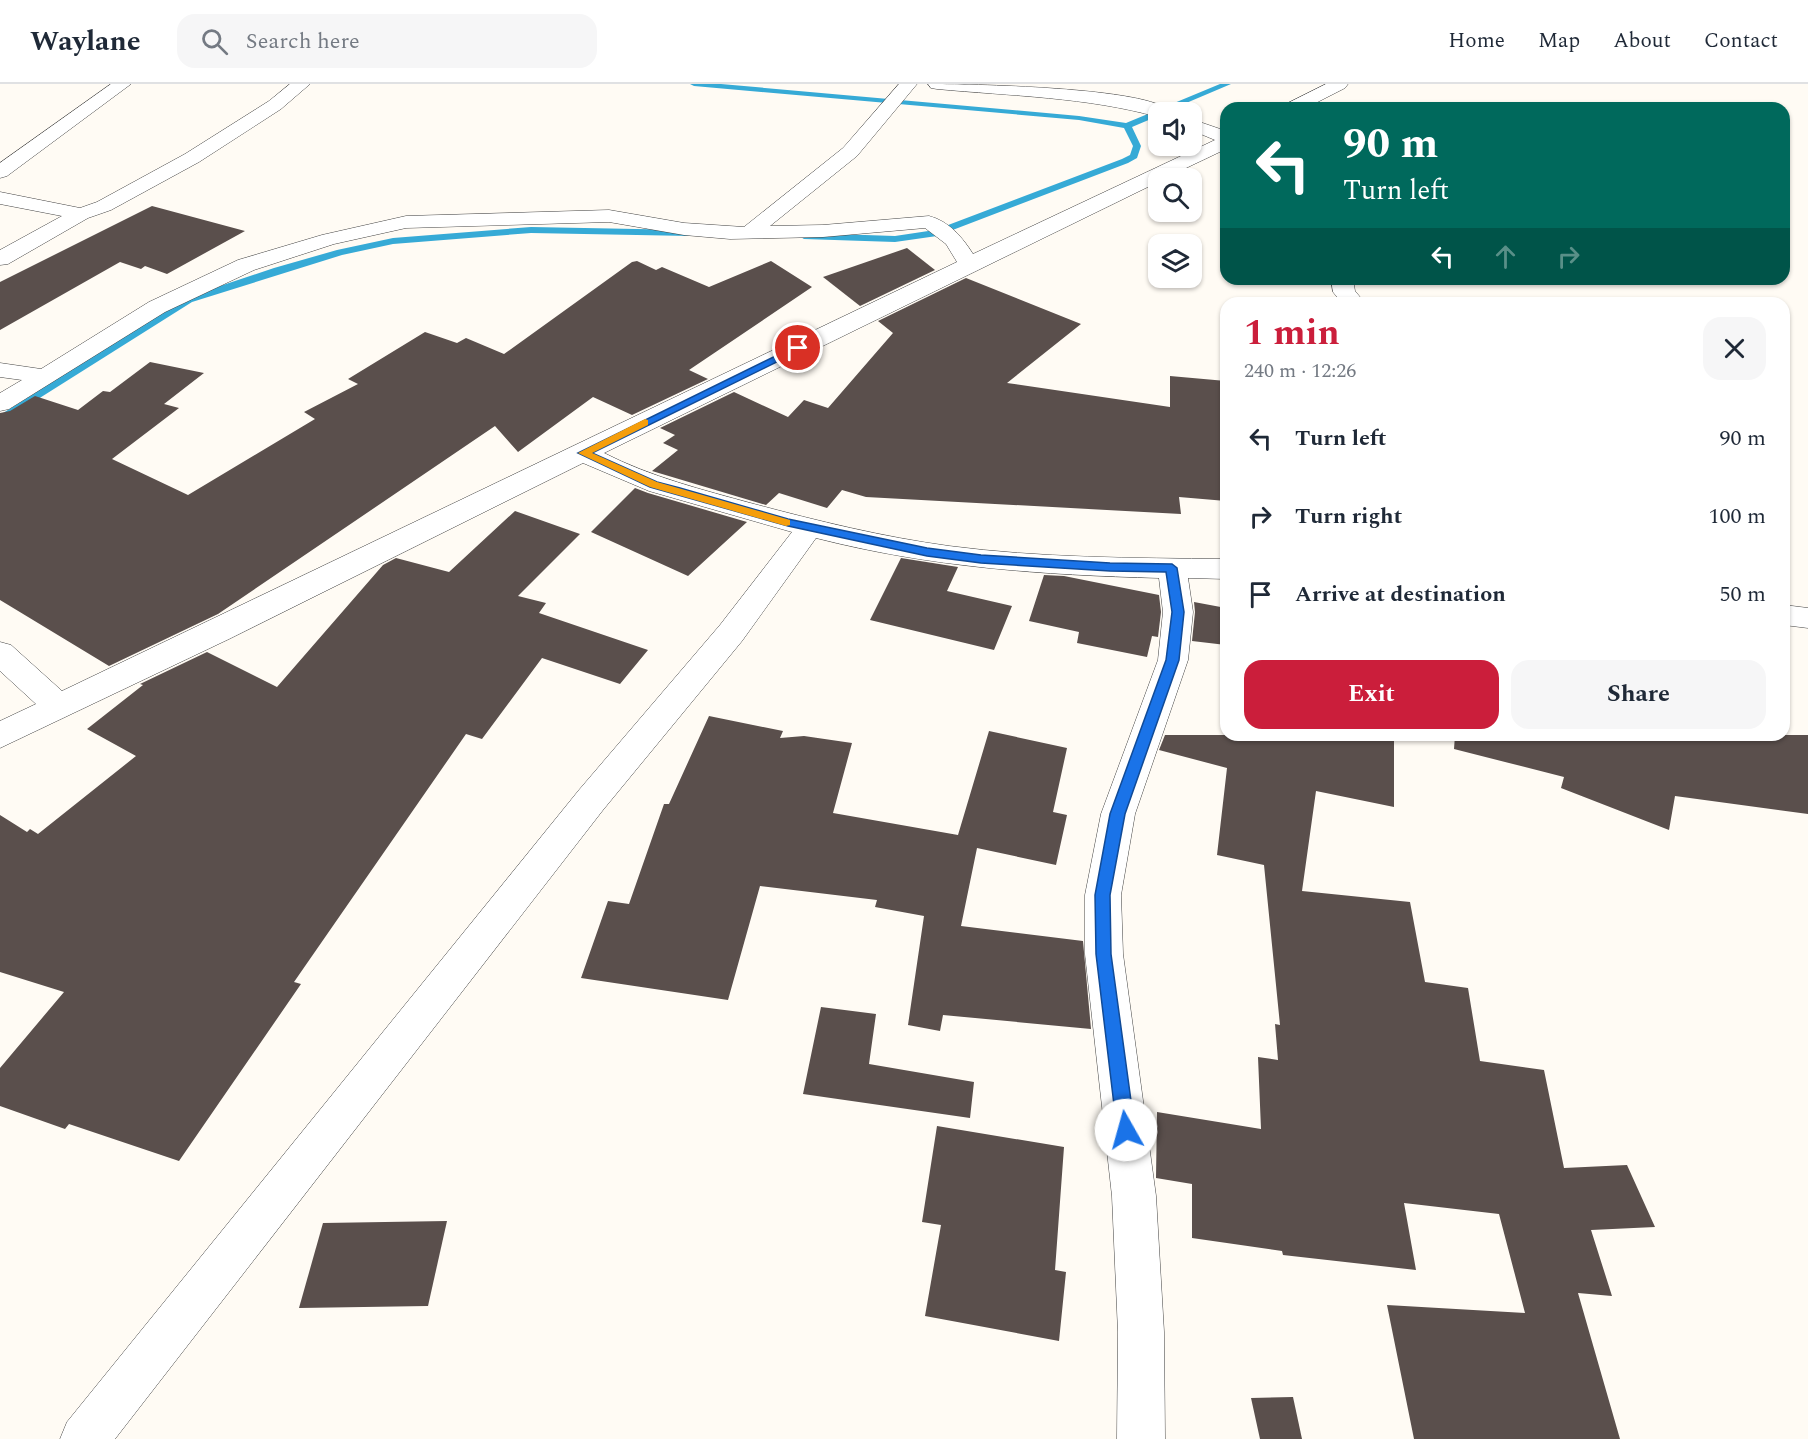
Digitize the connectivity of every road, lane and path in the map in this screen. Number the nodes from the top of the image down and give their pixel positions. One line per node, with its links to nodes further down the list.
1 (122, 84): 11 (street)
2 (301, 84): 13 (street)
3 (937, 84): 7 (street)
4 (1339, 84): 6 (street)
5 (907, 86): 14 (street)
6 (1305, 102)
7 (1148, 108)
8 (1202, 129): 9 (street)
9 (1220, 137)
10 (1220, 143): 16 (street)
11 (0, 172)
12 (0, 198): 13 (street)
13 (81, 214): 15 (street)
14 (750, 232): 16 (street); 18 (street)
15 (0, 259)
16 (969, 264): 20 (street)
17 (0, 369): 18 (street)
18 (43, 376): 19 (street)
19 (0, 404)
20 (583, 453): 21 (street); 27 (street)
21 (810, 527): 22 (street); 29 (street)
22 (1172, 568): 23 (street); 30 (street)
23 (1220, 569)
24 (1790, 616): 25 (street)
25 (1808, 618)
26 (0, 653): 27 (street)
27 (59, 707): 28 (street)
28 (0, 735)
29 (84, 1439)
30 (1141, 1439)

